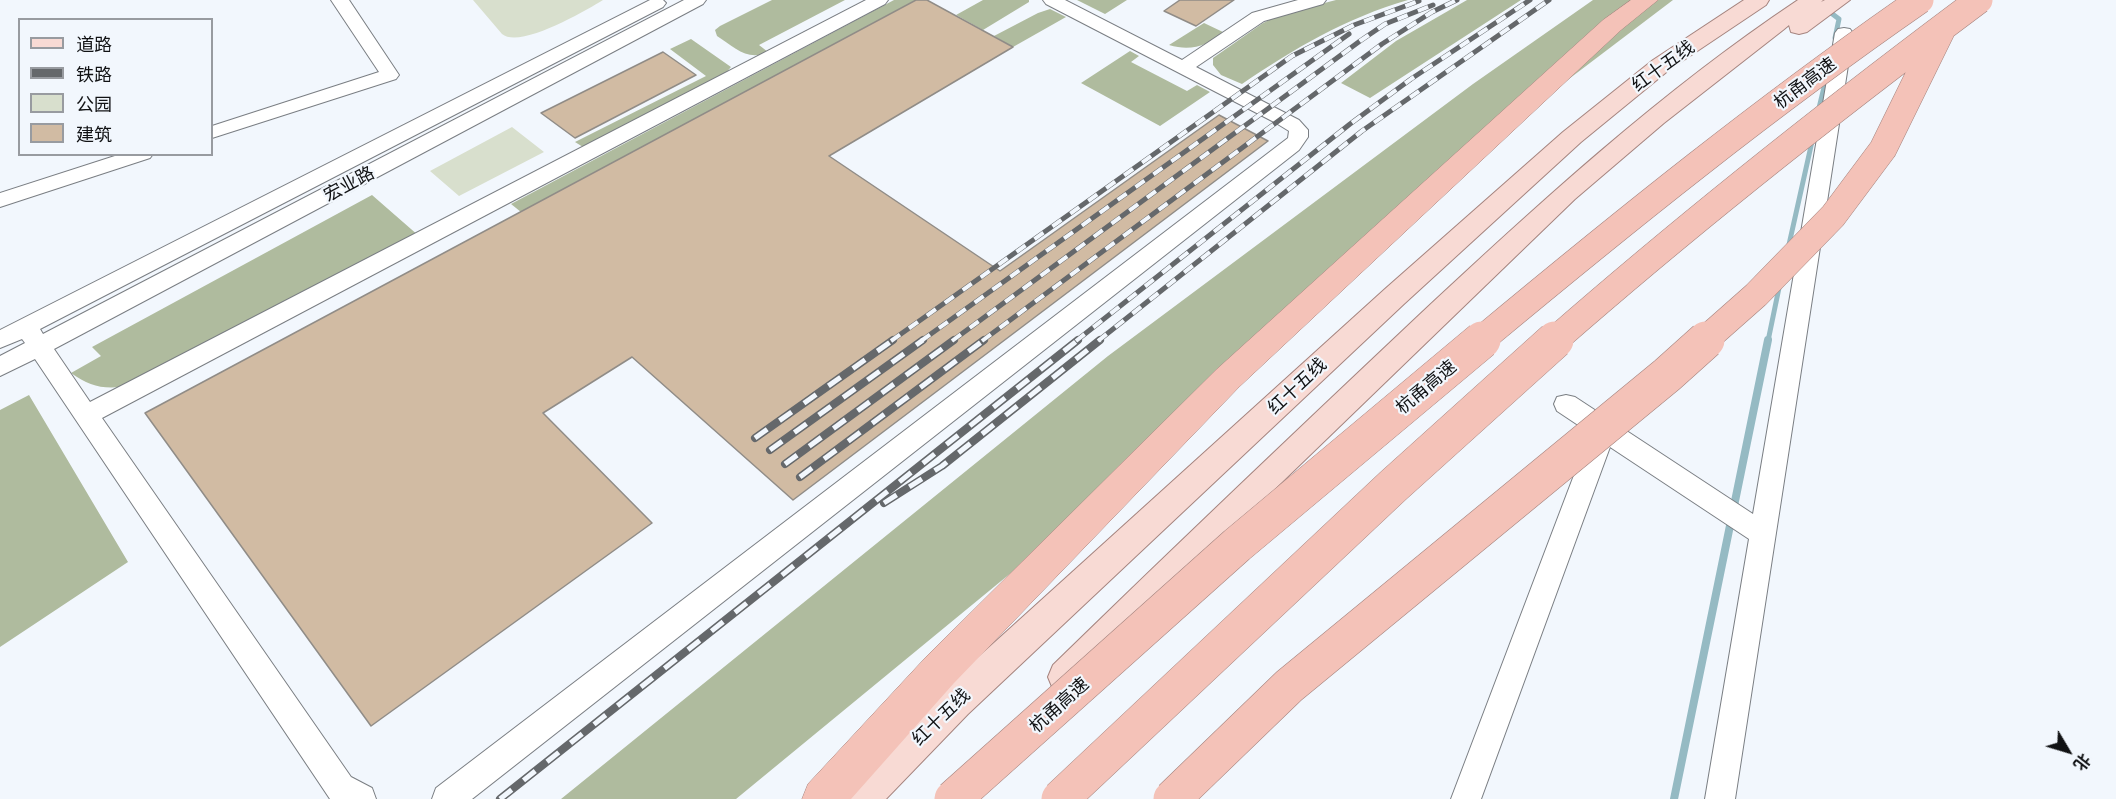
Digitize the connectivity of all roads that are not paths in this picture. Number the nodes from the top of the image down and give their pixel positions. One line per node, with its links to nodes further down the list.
1 (340, 0): 16 (street)
2 (662, 0): 20 (street, 宏业路)
3 (697, 0): 20 (street, 宏业路)
4 (879, 0): 24 (street)
5 (1052, 0): 15 (street)
6 (1317, 0): 15 (street)
7 (1646, 0): 29 (highway)
8 (1724, 0): 17 (main road)
9 (1920, 0): 31 (highway, 杭甬高速, bridge)
10 (1956, 0): 33 (highway, bridge)
11 (1979, 0): 32 (highway, 杭甬高速, bridge)
12 (1828, 1): 31 (main road, 红十五线)
13 (1756, 2): 17 (main road, 红十五线)
14 (1844, 33): 26 (street)
15 (1183, 67): 28 (street)
16 (213, 132)
17 (1576, 134): 30 (main road, 红十五线)
18 (137, 156): 19 (street)
19 (0, 200)
20 (33, 337): 21 (street, 宏业路); 22 (street, 宏业路); 24 (street)
21 (0, 340)
22 (0, 367)
23 (1566, 404): 25 (street)
24 (87, 415): 27 (street)
25 (1604, 430): 26 (street); 34 (street)
26 (1756, 529): 35 (street)
27 (361, 799)
28 (447, 799)
29 (823, 799)
30 (859, 799)
31 (954, 799)
32 (1060, 799)
33 (1172, 799)
34 (1466, 799)
35 (1720, 799)

